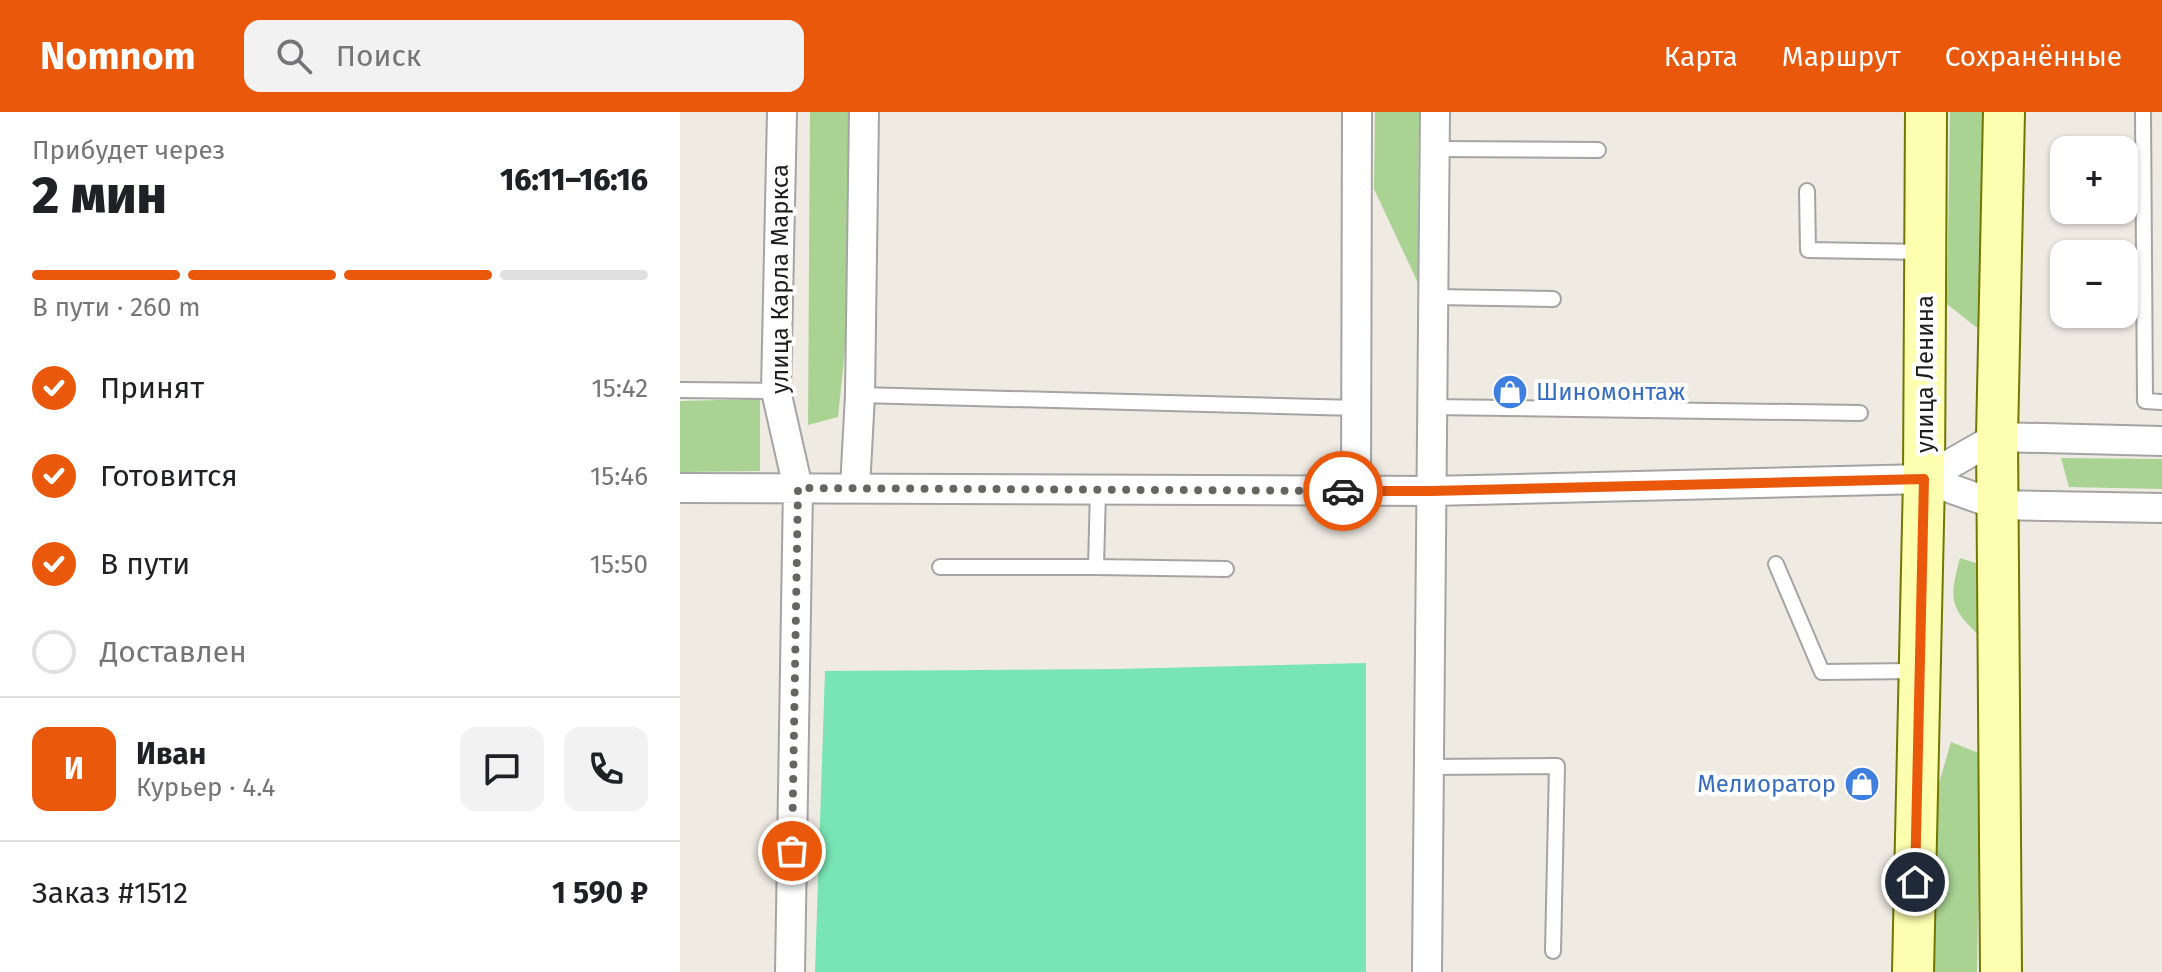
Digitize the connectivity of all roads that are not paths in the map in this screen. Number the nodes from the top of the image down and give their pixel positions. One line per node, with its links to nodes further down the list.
1 (782, 112): 15 (street, улица Карла Маркса)
2 (864, 112): 16 (street)
3 (1357, 112): 19 (street)
4 (1435, 112): 8 (street)
5 (1926, 112): 11 (street, улица Ленина)
6 (2004, 112): 21 (street)
7 (2143, 112): 17 (lane)
8 (1435, 149): 9 (lane); 12 (street)
9 (1598, 150)
10 (1807, 191): 11 (lane)
11 (1925, 252): 23 (street, улица Ленина)
12 (1433, 297): 13 (lane); 18 (street)
13 (1553, 299)
14 (680, 390): 15 (lane)
15 (776, 391): 25 (street, улица Карла Маркса)
16 (860, 395): 19 (lane); 26 (street)
17 (2162, 402)
18 (1432, 407): 20 (lane); 29 (street)
19 (1357, 408): 28 (street)
20 (1860, 413)
21 (1997, 437): 22 (street); 23 (street); 30 (street)
22 (2162, 441)
23 (1924, 479): 29 (street); 30 (street); 36 (street, улица Ленина)
24 (680, 488): 25 (street)
25 (798, 488): 26 (street); 39 (street, улица Карла Маркса)
26 (855, 488): 27 (street)
27 (1098, 490): 28 (street); 34 (lane)
28 (1356, 491): 29 (street)
29 (1431, 491): 37 (street)
30 (1997, 505): 31 (street); 42 (street)
31 (2162, 508)
32 (1776, 564): 36 (lane)
33 (940, 567): 34 (lane)
34 (1096, 567): 35 (lane)
35 (1226, 569)
36 (1920, 671): 41 (street, улица Ленина)
37 (1429, 767): 38 (lane); 40 (street)
38 (1553, 951)
39 (790, 972)
40 (1427, 972)
41 (1913, 972)
42 (2001, 972)

